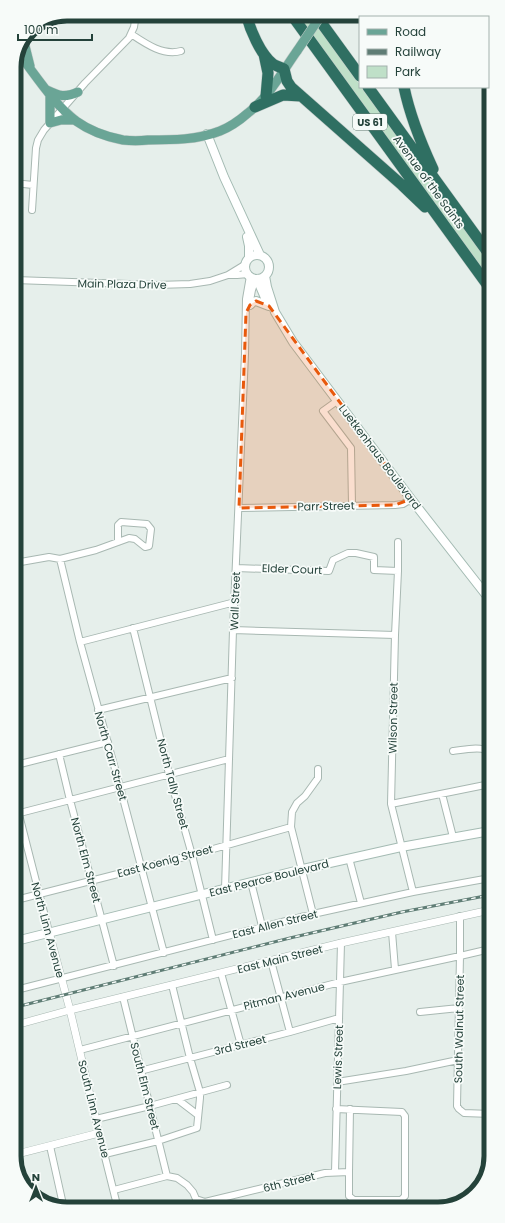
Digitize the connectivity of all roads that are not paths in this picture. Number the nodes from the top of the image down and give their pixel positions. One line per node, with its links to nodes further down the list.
1 (135, 21): 6 (street)
2 (248, 21): 9 (highway)
3 (296, 21): 30 (highway, Avenue of the Saints / US 61)
4 (317, 21): 12 (main road, bridge)
5 (320, 21): 13 (highway)
6 (131, 34): 8 (street); 17 (street)
7 (26, 49): 11 (main road)
8 (181, 50)
9 (264, 54): 12 (highway); 18 (highway)
10 (22, 58): 11 (main road)
11 (31, 69): 16 (main road)
12 (284, 69): 18 (main road); 19 (highway)
13 (359, 75)
14 (369, 88): 27 (highway, Avenue of the Saints / US 61)
15 (404, 88): 27 (highway)
16 (48, 92): 17 (main road); 21 (main road); 23 (main road)
17 (78, 92): 21 (street)
18 (266, 96): 20 (main road)
19 (301, 96): 20 (highway); 30 (highway)
20 (255, 108): 24 (main road)
21 (63, 109): 22 (main road); 23 (street)
22 (75, 120): 23 (main road); 24 (main road)
23 (50, 123): 26 (street)
24 (207, 134): 28 (main road)
25 (21, 184): 26 (street)
26 (33, 185): 29 (street)
27 (443, 191): 31 (highway, Avenue of the Saints / US 61)
28 (232, 194): 32 (main road); 33 (main road)
29 (32, 210)
30 (448, 230): 37 (highway, Avenue of the Saints / US 61)
31 (484, 247)
32 (260, 255): 33 (main road); 35 (main road)
33 (248, 261): 34 (street, Main Plaza Drive); 35 (main road)
34 (228, 275): 35 (street, Main Plaza Drive); 36 (street, Main Plaza Drive)
35 (255, 276): 38 (street, Wall Street); 39 (main road, Luetkenhaus Boulevard); 40 (street, Wall Street)
36 (21, 280)
37 (484, 280)
38 (250, 305): 39 (main road); 40 (street, Wall Street)
39 (272, 309): 41 (main road, Luetkenhaus Boulevard)
40 (246, 313): 44 (street, Wall Street)
41 (338, 401): 42 (main road, Luetkenhaus Boulevard); 43 (street)
42 (411, 499): 43 (street, Parr Street); 51 (main road, Luetkenhaus Boulevard)
43 (352, 505): 44 (street, Parr Street)
44 (239, 508): 49 (street, Wall Street)
45 (118, 542): 45 (street); 47 (street)
46 (398, 542): 50 (street, Wilson Street)
47 (60, 559): 48 (street); 56 (street, North Carr Street)
48 (21, 562)
49 (236, 568): 50 (street, Elder Court); 52 (street, Wall Street)
50 (398, 571): 55 (street, Wilson Street)
51 (484, 592)
52 (235, 602): 53 (street); 54 (street, Wall Street)
53 (133, 628): 56 (street); 58 (street, North Tally Street)
54 (234, 630): 55 (street); 57 (street, Wall Street)
55 (395, 635): 72 (street, Wilson Street)
56 (80, 642): 59 (street, North Carr Street)
57 (232, 678): 58 (street); 64 (street, Wall Street)
58 (150, 698): 59 (street); 67 (street, North Tally Street)
59 (98, 710): 60 (street, North Carr Street)
60 (108, 742): 63 (street); 69 (street, North Carr Street)
61 (484, 750): 62 (street)
62 (453, 751)
63 (59, 754): 65 (street); 71 (street, North Elm Street)
64 (229, 759): 67 (street); 78 (street, Wall Street)
65 (21, 764)
66 (318, 769): 74 (street)
67 (169, 774): 69 (street); 80 (street, North Tally Street)
68 (484, 785): 70 (street)
69 (120, 787): 71 (street); 82 (street, North Carr Street)
70 (442, 794): 72 (street); 77 (street)
71 (70, 800): 73 (street); 85 (street, North Elm Street)
72 (391, 804): 79 (street, Wilson Street)
73 (21, 812)
74 (292, 827): 78 (street, East Koenig Street); 83 (street)
75 (21, 828): 89 (street, North Linn Avenue)
76 (484, 832): 77 (main road, East Pearce Boulevard)
77 (453, 837): 79 (main road, East Pearce Boulevard)
78 (225, 845): 80 (street, East Koenig Street); 87 (street, Wall Street)
79 (401, 846): 81 (main road, East Pearce Boulevard); 88 (street, Wilson Street)
80 (192, 855): 82 (street, East Koenig Street); 90 (street, North Tally Street)
81 (349, 858): 83 (main road, East Pearce Boulevard); 92 (street)
82 (141, 868): 85 (street, East Koenig Street); 93 (street, North Carr Street)
83 (303, 869): 86 (main road, East Pearce Boulevard); 95 (street)
84 (484, 879): 88 (street, East Allen Street)
85 (91, 881): 89 (street, East Koenig Street); 97 (street, North Elm Street)
86 (251, 882): 87 (main road, East Pearce Boulevard); 98 (street)
87 (225, 889): 90 (main road, East Pearce Boulevard)
88 (413, 892): 92 (street, East Allen Street)
89 (39, 894): 91 (street, East Koenig Street); 99 (street, North Linn Avenue)
90 (202, 894): 93 (main road, East Pearce Boulevard); 102 (street, North Tally Street)
91 (21, 899)
92 (361, 903): 95 (street, East Allen Street)
93 (152, 907): 97 (main road, East Pearce Boulevard); 105 (street, North Carr Street)
94 (484, 911): 96 (street, East Main Street)
95 (313, 914): 98 (street, East Allen Street)
96 (460, 916): 100 (street, East Main Street); 106 (street, South Walnut Street)
97 (101, 919): 99 (main road, East Pearce Boulevard); 108 (street, North Elm Street)
98 (262, 926): 102 (street, East Allen Street)
99 (49, 932): 101 (main road, East Pearce Boulevard); 111 (street, North Linn Avenue)
100 (392, 932): 103 (street, East Main Street); 109 (street)
101 (21, 940)
102 (214, 940): 105 (street, East Allen Street)
103 (341, 943): 107 (street, East Main Street); 112 (street, Lewis Street)
104 (484, 950): 106 (street, Pitman Avenue)
105 (164, 953): 108 (street, East Allen Street)
106 (460, 956): 109 (street, Pitman Avenue); 117 (street, South Walnut Street)
107 (271, 961): 110 (street, East Main Street); 116 (street)
108 (114, 966): 111 (street, East Allen Street)
109 (395, 969): 112 (street, Pitman Avenue)
110 (221, 973): 113 (street, East Main Street); 119 (street)
111 (61, 979): 114 (street, East Allen Street); 118 (street, North Linn Avenue)
112 (340, 982): 116 (street, Pitman Avenue); 121 (street, Lewis Street)
113 (172, 985): 115 (street, East Main Street); 122 (street)
114 (21, 989)
115 (123, 997): 118 (street, East Main Street); 125 (street, South Elm Street)
116 (281, 998): 119 (street, Pitman Avenue); 124 (street)
117 (459, 1008): 120 (street); 129 (street, South Walnut Street)
118 (70, 1010): 123 (street, East Main Street); 127 (street, South Linn Avenue)
119 (231, 1010): 122 (street, Pitman Avenue); 126 (street)
120 (420, 1012)
121 (339, 1018): 124 (street, 3rd Street); 131 (street, Lewis Street)
122 (181, 1023): 125 (street, Pitman Avenue); 128 (street)
123 (21, 1024)
124 (290, 1032): 126 (street, 3rd Street)
125 (132, 1036): 127 (street, Pitman Avenue); 130 (street, South Elm Street)
126 (241, 1045): 128 (street, 3rd Street)
127 (80, 1050): 140 (street, South Linn Avenue)
128 (190, 1058): 130 (street, 3rd Street); 133 (street)
129 (458, 1060): 131 (street); 138 (street, South Walnut Street)
130 (140, 1071): 135 (street, South Elm Street)
131 (337, 1082): 136 (street, Lewis Street)
132 (227, 1085): 133 (street)
133 (200, 1092): 134 (street); 139 (street)
134 (177, 1099): 135 (street); 139 (street)
135 (150, 1106): 140 (street); 142 (street, South Elm Street)
136 (336, 1109): 137 (street); 146 (street, Lewis Street)
137 (350, 1109): 147 (street); 147 (street)
138 (484, 1114)
139 (198, 1115): 142 (street)
140 (96, 1119): 141 (street, South Linn Avenue)
141 (99, 1133): 143 (street); 145 (street, South Linn Avenue)
142 (158, 1141): 145 (street); 148 (street, South Elm Street)
143 (50, 1146): 144 (street); 150 (street)
144 (21, 1153)
145 (105, 1154): 149 (street, South Linn Avenue)
146 (335, 1172): 147 (street, 6th Street); 148 (street, 6th Street)
147 (349, 1172)
148 (167, 1176): 149 (street)
149 (114, 1190): 151 (street, South Linn Avenue)
150 (62, 1202)
151 (117, 1202)

